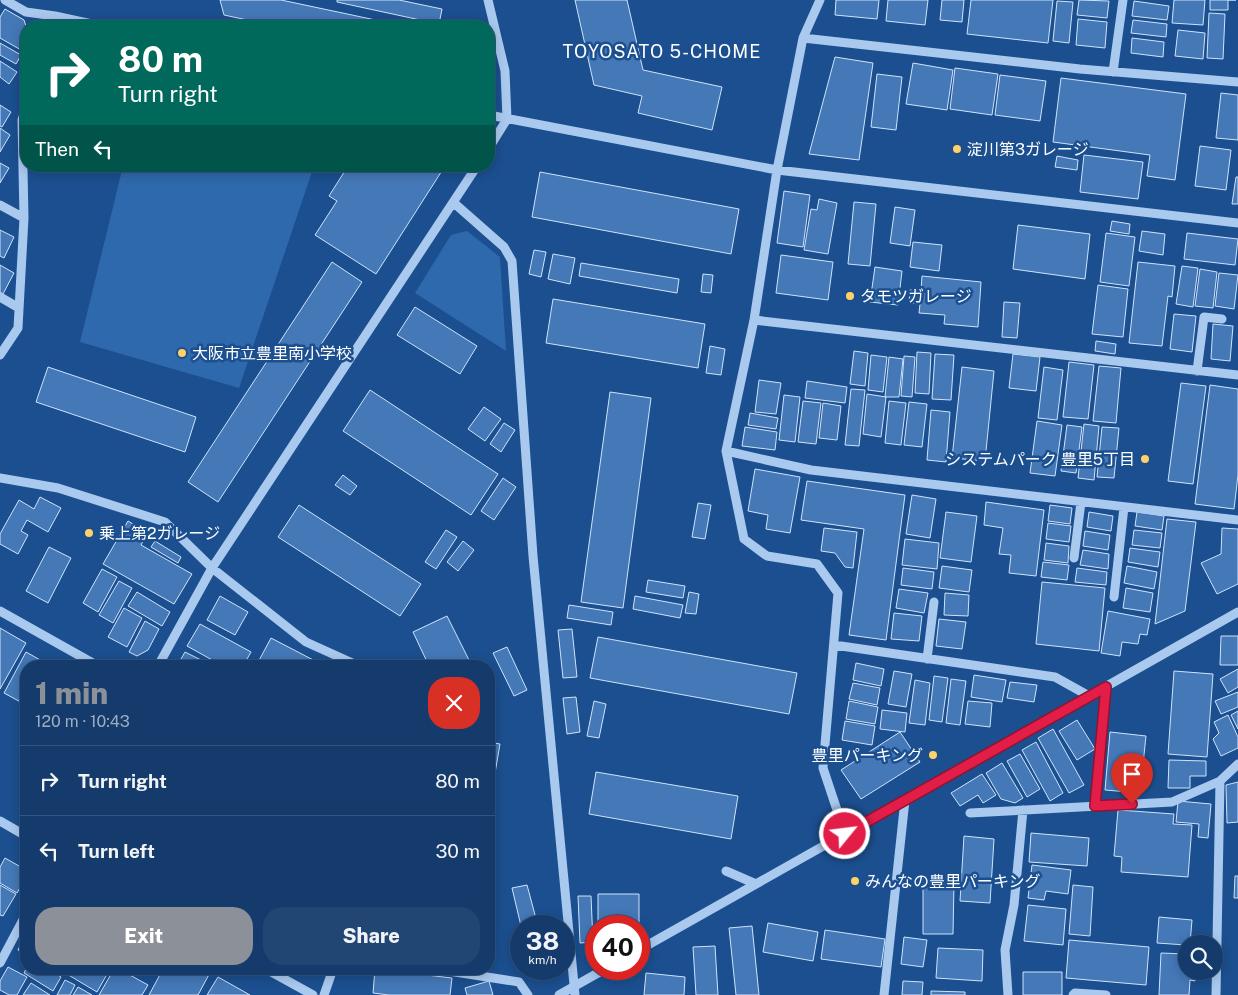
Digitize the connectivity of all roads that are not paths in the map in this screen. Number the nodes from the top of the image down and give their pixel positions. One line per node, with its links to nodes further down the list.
1 (4, 0): 5 (street)
2 (488, 0): 8 (street)
3 (820, 0): 10 (street)
4 (1123, 0): 11 (street)
5 (56, 16): 6 (street); 7 (street)
6 (54, 20)
7 (74, 20)
8 (493, 20)
9 (495, 29): 14 (street)
10 (803, 38): 11 (street); 16 (street)
11 (1112, 72): 12 (street)
12 (1238, 82)
13 (495, 116): 14 (street)
14 (507, 119): 15 (street); 16 (street)
15 (495, 138)
16 (777, 170): 22 (street); 26 (street)
17 (23, 172): 21 (street)
18 (473, 172): 19 (street)
19 (454, 203): 36 (street); 66 (street)
20 (0, 205): 21 (street)
21 (24, 218): 24 (street)
22 (1238, 223)
23 (0, 298): 24 (street)
24 (19, 308): 27 (street)
25 (1222, 319): 28 (street)
26 (754, 320): 28 (street); 30 (street)
27 (0, 356)
28 (1197, 371): 29 (street)
29 (1238, 375)
30 (726, 451): 32 (street); 41 (street)
31 (0, 478): 36 (street)
32 (1081, 502): 33 (street); 35 (street)
33 (1124, 507): 34 (street); 37 (street)
34 (1238, 520)
35 (1074, 558)
36 (212, 568): 44 (street); 45 (street)
37 (1114, 597)
38 (934, 602): 42 (street)
39 (0, 610): 43 (street)
40 (1238, 612): 46 (street)
41 (834, 645): 42 (street); 56 (street)
42 (928, 659): 47 (street)
43 (88, 660)
44 (161, 660)
45 (346, 660)
46 (1106, 687): 47 (street); 51 (street)
47 (1089, 696): 50 (street)
48 (1238, 764): 49 (street)
49 (1220, 781): 51 (street); 75 (street)
50 (905, 800): 56 (street); 71 (street)
51 (1095, 806): 52 (street)
52 (1023, 810): 53 (street); 72 (street)
53 (970, 813)
54 (0, 821): 55 (street)
55 (20, 833)
56 (845, 834): 58 (street)
57 (726, 871): 58 (street)
58 (756, 884): 60 (street)
59 (20, 925): 61 (street)
60 (650, 944)
61 (0, 963)
62 (277, 975): 67 (street)
63 (331, 975): 68 (street)
64 (474, 975): 69 (street)
65 (589, 980): 66 (street)
66 (574, 990): 70 (street)
67 (313, 995)
68 (324, 995)
69 (528, 995)
70 (559, 995)
71 (884, 995)
72 (1008, 995)
73 (1073, 995): 74 (street)
74 (1106, 995)
75 (1216, 995)

